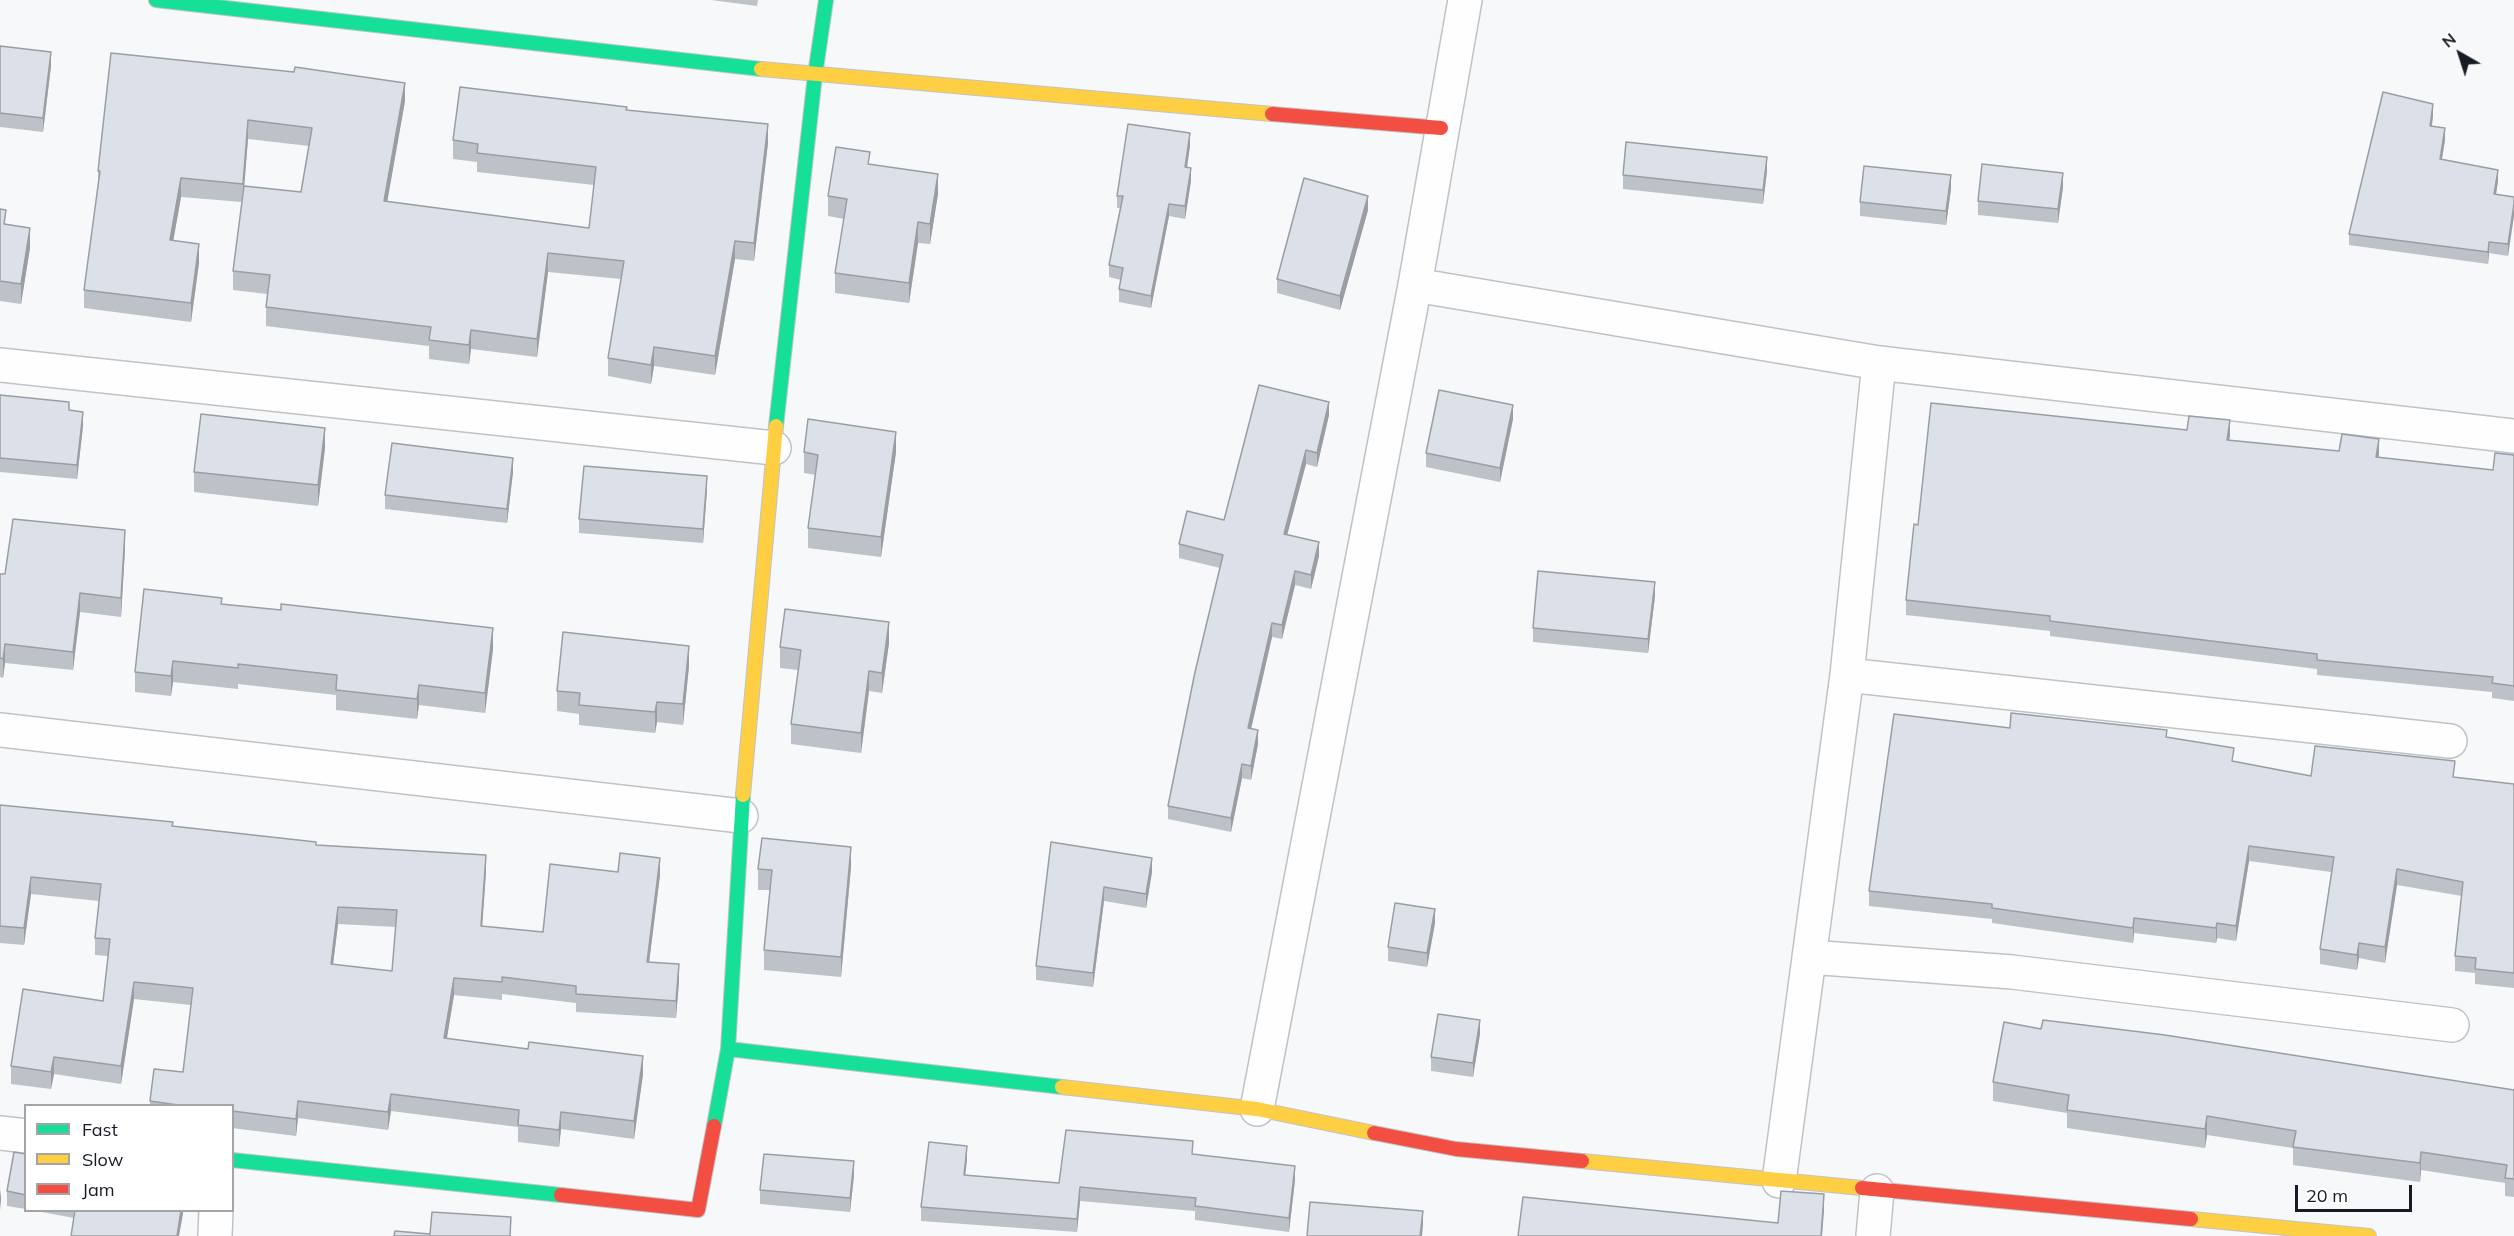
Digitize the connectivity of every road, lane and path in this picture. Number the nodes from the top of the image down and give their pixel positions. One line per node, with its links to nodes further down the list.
1 (156, 0): 4 (street)
2 (826, 0): 4 (street)
3 (1465, 0): 5 (street)
4 (815, 75): 5 (street); 10 (street)
5 (1441, 128): 6 (street)
6 (1414, 285): 7 (street); 18 (street)
7 (1879, 363): 9 (street); 11 (street)
8 (0, 365): 10 (street)
9 (2514, 436)
10 (774, 447): 14 (street)
11 (1847, 675): 13 (street); 15 (street)
12 (0, 730): 14 (street)
13 (2450, 741)
14 (741, 816): 17 (street)
15 (1809, 957): 16 (street); 22 (street)
16 (2452, 1025)
17 (728, 1049): 18 (street); 21 (street)
18 (1257, 1109): 22 (street)
19 (0, 1133): 20 (street)
20 (24, 1136)
21 (234, 1161)
22 (1779, 1181): 23 (street)
23 (1877, 1191): 25 (street); 27 (street)
24 (216, 1212): 26 (street)
25 (2302, 1232): 28 (street)
26 (215, 1236)
27 (1872, 1236)
28 (2369, 1236)

